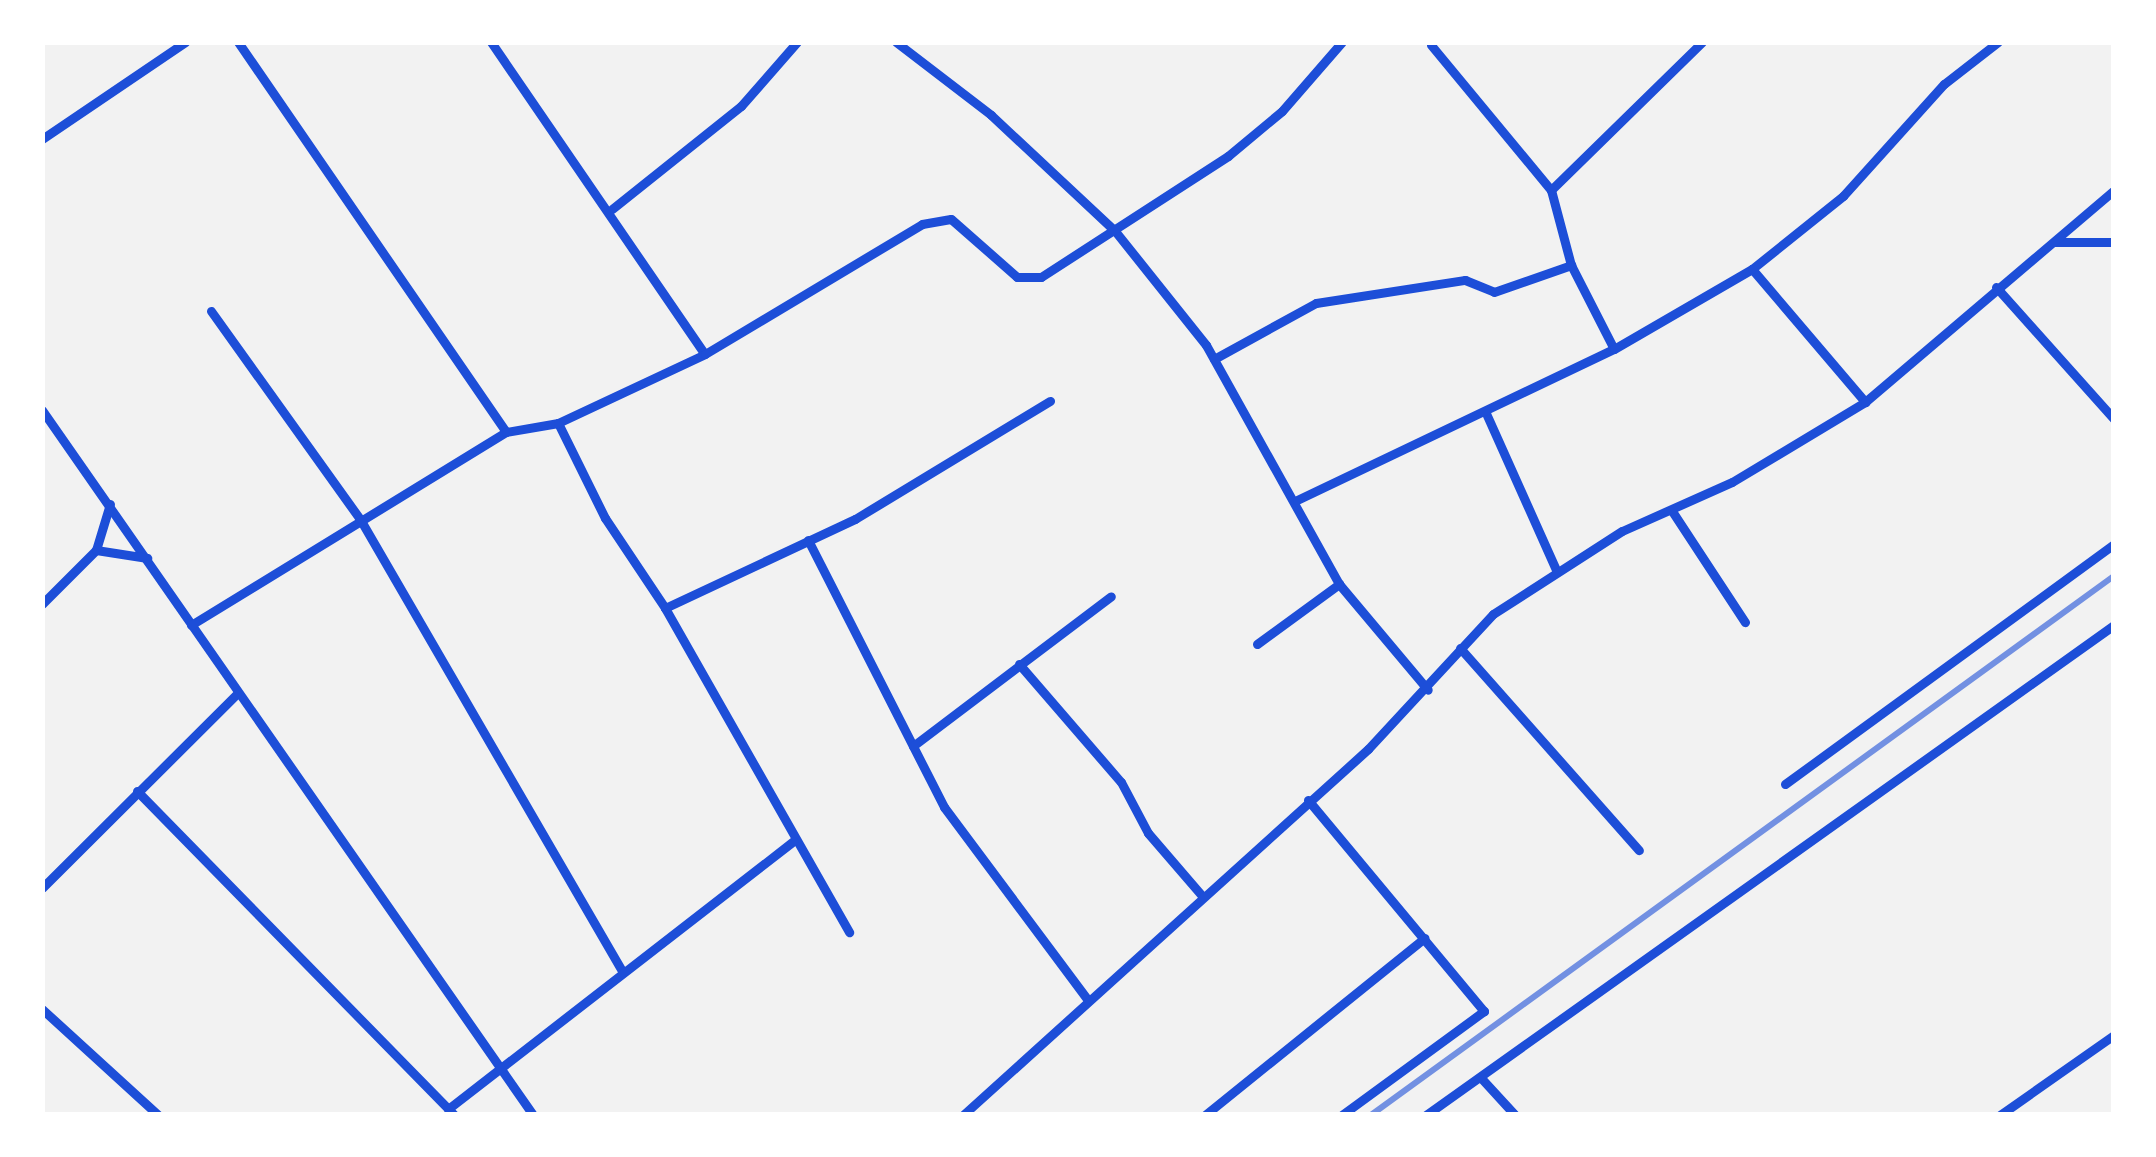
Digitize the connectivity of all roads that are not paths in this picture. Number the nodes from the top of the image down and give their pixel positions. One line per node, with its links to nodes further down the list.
1 (184, 42): 10 (street)
2 (238, 42): 30 (street)
3 (491, 42): 13 (street)
4 (796, 42): 13 (street)
5 (896, 42): 14 (street)
6 (1342, 42): 14 (street)
7 (1702, 42): 11 (street)
8 (1998, 42): 18 (street)
9 (1431, 43): 11 (street)
10 (42, 139)
11 (1551, 190): 17 (street)
12 (2114, 190): 15 (street)
13 (612, 209): 22 (street)
14 (1115, 231): 22 (street); 23 (street)
15 (2054, 242): 16 (street); 19 (street)
16 (2114, 242)
17 (1571, 265): 21 (street); 23 (street)
18 (1752, 269): 21 (street); 25 (street)
19 (1996, 287): 25 (street); 28 (street)
20 (212, 311): 34 (street)
21 (1614, 349): 27 (street)
22 (705, 354): 29 (street)
23 (1214, 359): 31 (street)
24 (1050, 401): 35 (street)
25 (1865, 402): 33 (street)
26 (42, 410): 32 (street)
27 (1485, 411): 31 (street); 39 (street)
28 (2114, 419)
29 (559, 423): 30 (street); 43 (street)
30 (506, 432): 34 (street)
31 (1297, 500): 40 (street)
32 (110, 504): 37 (street); 38 (street)
33 (1672, 511): 39 (street); 44 (street)
34 (360, 519): 45 (street); 62 (street)
35 (808, 539): 43 (street); 52 (street)
36 (2114, 544): 53 (street)
37 (96, 550): 38 (street); 42 (street)
38 (147, 558): 45 (street)
39 (1556, 570): 48 (street)
40 (1339, 584): 47 (street); 50 (street)
41 (1111, 596): 49 (street)
42 (42, 604)
43 (665, 608): 56 (street)
44 (1745, 622)
45 (190, 625): 51 (street)
46 (2114, 625): 67 (street)
47 (1257, 644)
48 (1460, 648): 50 (street); 57 (street)
49 (1019, 664): 52 (street); 59 (street)
50 (1428, 690): 55 (street)
51 (237, 694): 54 (street); 66 (street)
52 (913, 746): 63 (street)
53 (1785, 784)
54 (137, 791): 58 (street); 68 (street)
55 (1308, 800): 59 (street); 61 (street)
56 (793, 841): 60 (street); 62 (street)
57 (1639, 850)
58 (42, 889)
59 (1203, 897): 63 (street)
60 (849, 932)
61 (1424, 938): 73 (street); 74 (street)
62 (622, 971): 66 (street)
63 (1088, 1000): 72 (street)
64 (42, 1009): 70 (street)
65 (2114, 1035): 76 (street)
66 (499, 1064): 68 (street); 71 (street)
67 (1482, 1078): 69 (street); 75 (street)
68 (451, 1112)
69 (1430, 1114)
70 (158, 1115)
71 (532, 1115)
72 (963, 1115)
73 (1205, 1115)
74 (1342, 1115)
75 (1515, 1115)
76 (2000, 1115)

